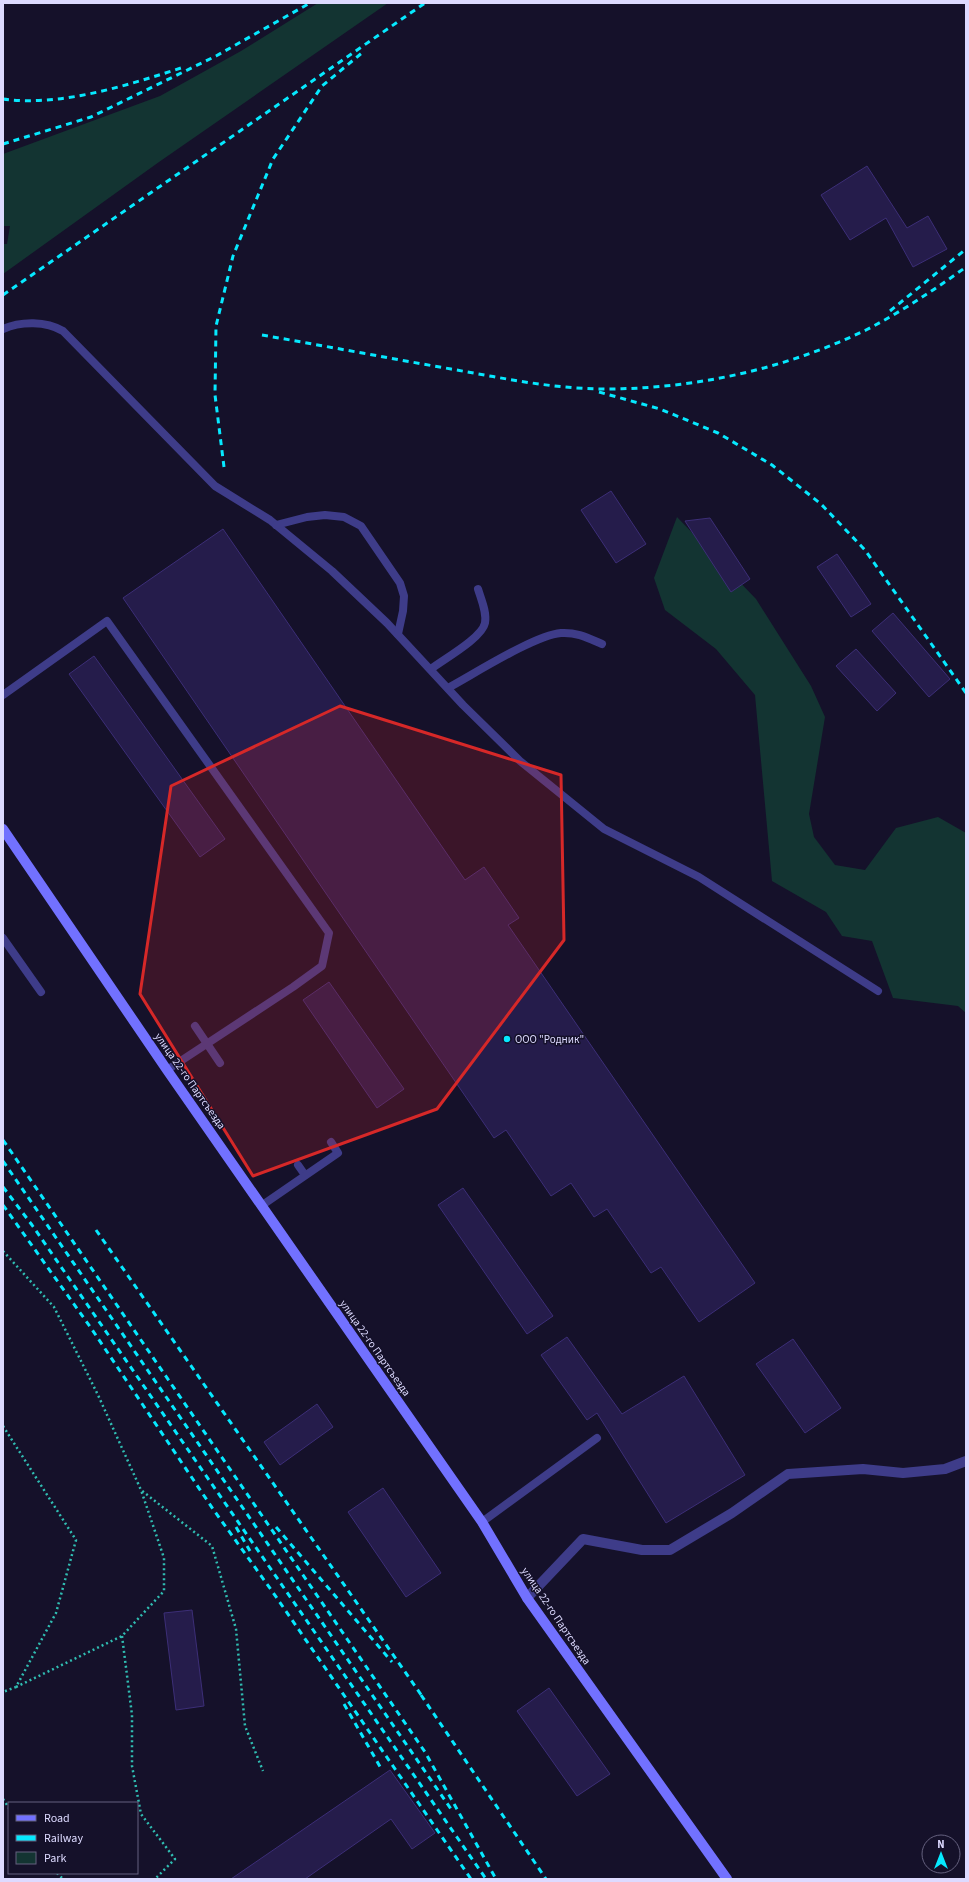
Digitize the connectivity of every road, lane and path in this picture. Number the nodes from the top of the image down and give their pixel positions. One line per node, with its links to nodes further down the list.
1 (3, 329): 2 (lane)
2 (276, 525): 4 (lane); 4 (lane)
3 (478, 589): 6 (lane)
4 (398, 634): 6 (lane)
5 (602, 644): 7 (lane)
6 (431, 669): 7 (lane)
7 (448, 688): 11 (lane)
8 (3, 695): 14 (lane)
9 (3, 829): 16 (street, улица 22-го Партсъезда)
10 (3, 938): 12 (lane)
11 (878, 991)
12 (41, 992)
13 (195, 1026): 14 (lane)
14 (206, 1044): 15 (lane); 16 (lane)
15 (220, 1063)
16 (167, 1070): 20 (street, улица 22-го Партсъезда)
17 (331, 1142): 19 (lane)
18 (298, 1165): 19 (lane)
19 (305, 1175): 20 (lane)
20 (261, 1206): 26 (street, улица 22-го Партсъезда)
21 (3, 1251): 25 (path)
22 (3, 1426): 29 (path)
23 (597, 1438): 26 (lane)
24 (966, 1461): 27 (street)
25 (141, 1490): 28 (path); 31 (path)
26 (482, 1522): 27 (street, улица 22-го Партсъезда)
27 (527, 1598): 33 (street, улица 22-го Партсъезда)
28 (122, 1636): 29 (path); 32 (path)
29 (16, 1687): 30 (path)
30 (3, 1692)
31 (263, 1771)
32 (155, 1879)
33 (727, 1879)

